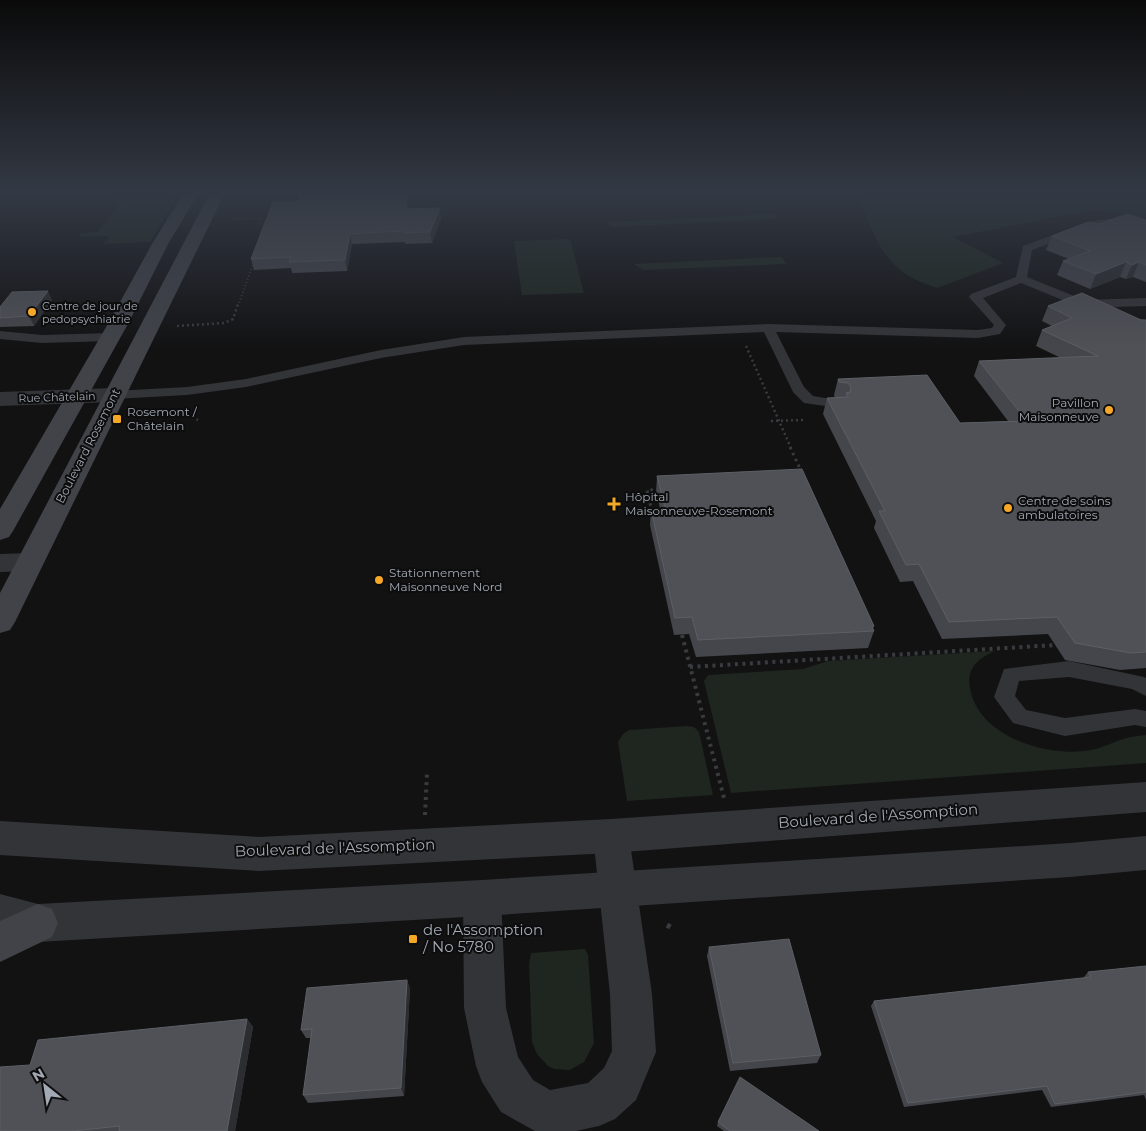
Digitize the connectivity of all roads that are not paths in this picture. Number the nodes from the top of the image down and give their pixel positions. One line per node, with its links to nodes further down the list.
1 (160, 244): 8 (main road)
2 (199, 244): 9 (main road, Boulevard Rosemont)
3 (1038, 244): 4 (lane)
4 (1021, 279): 5 (lane); 6 (lane)
5 (1146, 302)
6 (768, 328): 9 (lane); 12 (lane)
7 (0, 335): 8 (lane)
8 (110, 337): 10 (main road)
9 (114, 395): 10 (street, Rue Châtelain); 14 (main road, Boulevard Rosemont)
10 (76, 396): 11 (street, Rue Châtelain); 13 (main road)
11 (0, 399)
12 (839, 404)
13 (0, 531)
14 (29, 562): 15 (street); 16 (main road, Boulevard Rosemont)
15 (0, 563)
16 (0, 622)
17 (1146, 688): 18 (lane)
18 (1146, 719)
19 (1146, 797): 20 (street, Boulevard de l'Assomption)
20 (611, 836): 21 (street, Boulevard de l'Assomption); 23 (street)
21 (0, 838)
22 (1146, 853): 23 (street)
23 (617, 888): 24 (street); 24 (street)
24 (482, 898): 26 (street)
25 (0, 913): 26 (street)
26 (38, 923): 27 (main road)
27 (0, 942)

